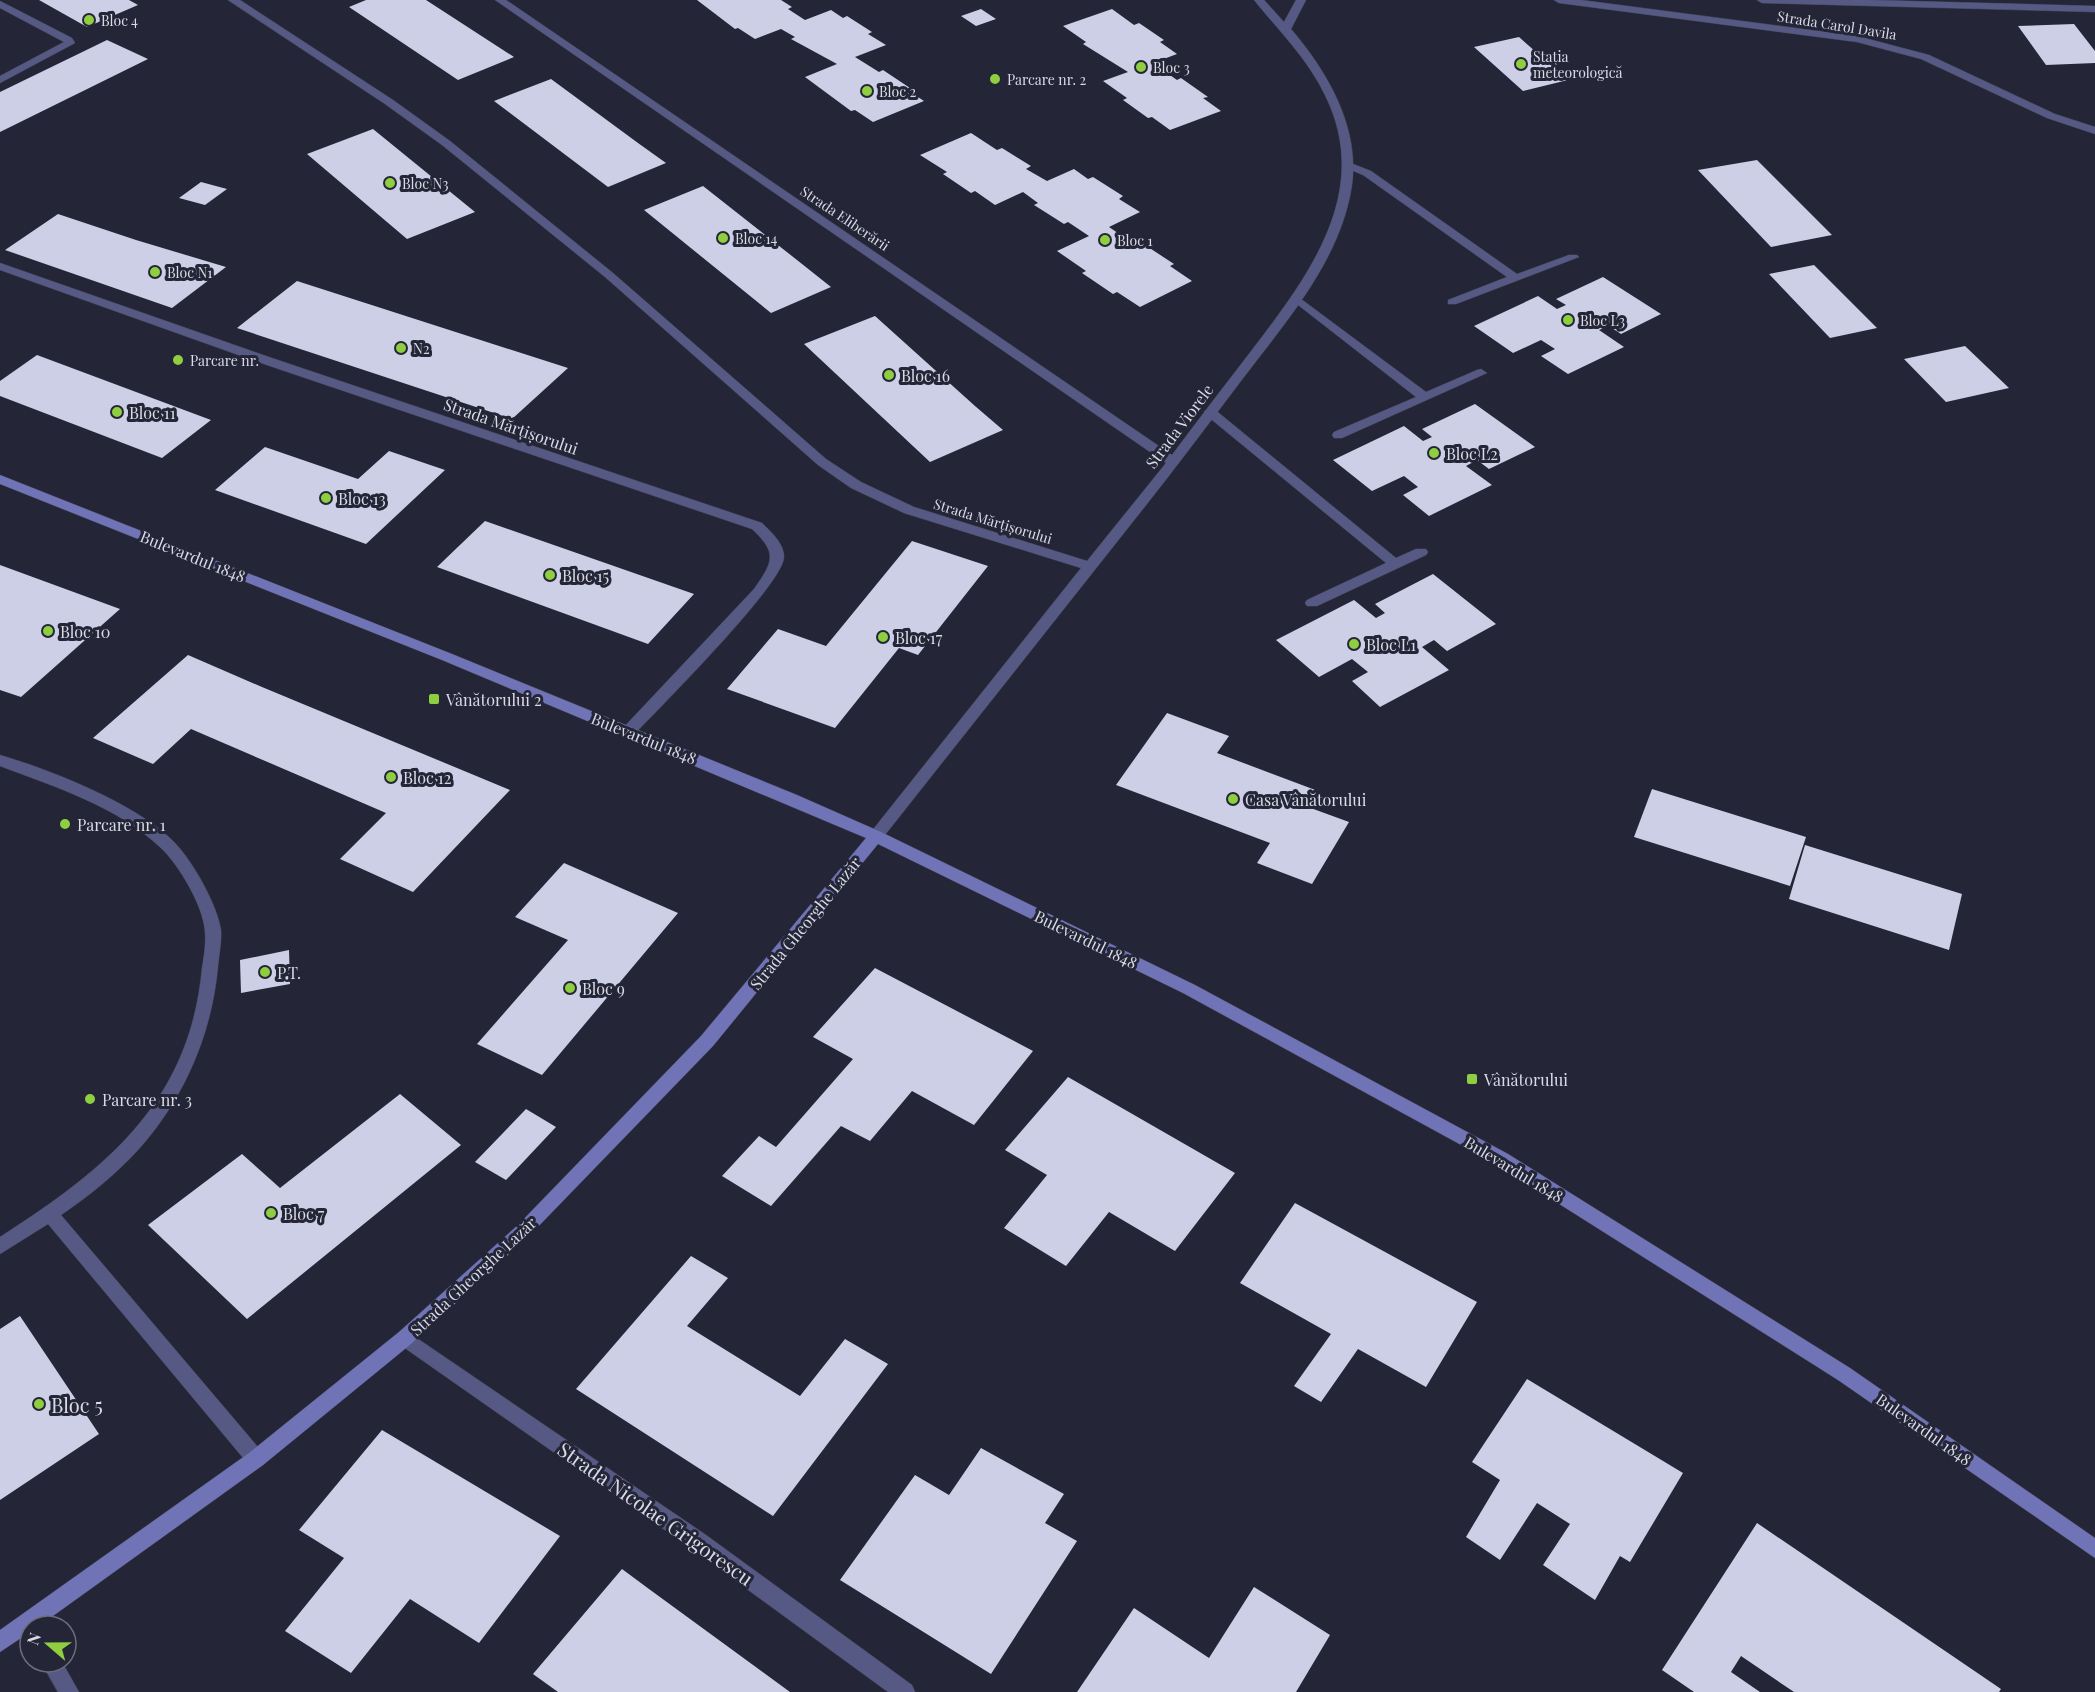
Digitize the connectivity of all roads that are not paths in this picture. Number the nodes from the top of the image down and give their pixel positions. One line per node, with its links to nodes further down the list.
1 (232, 0): 27 (street, Strada Mărțișorului)
2 (500, 0): 23 (street, Strada Eliberării)
3 (1259, 0): 10 (street, Strada Viorele)
4 (1301, 0): 10 (street)
5 (1559, 0): 12 (street, Strada Carol Davila)
6 (1762, 0): 7 (street)
7 (1846, 1): 9 (street)
8 (0, 3): 11 (street)
9 (2095, 9)
10 (1286, 28): 13 (street, Strada Viorele)
11 (0, 80)
12 (2095, 131)
13 (1348, 165): 16 (street); 17 (street, Strada Viorele)
14 (1573, 257): 16 (street)
15 (0, 266): 29 (street, Strada Mărțișorului)
16 (1516, 278): 18 (street)
17 (1297, 299): 20 (street); 21 (street, Strada Viorele)
18 (1452, 302)
19 (1480, 373): 20 (street)
20 (1424, 397): 22 (street)
21 (1210, 412): 23 (street, Strada Viorele); 26 (street)
22 (1338, 435)
23 (1173, 462): 27 (street, Strada Viorele)
24 (0, 479): 29 (street, Bulevardul 1848)
25 (1421, 552): 26 (street)
26 (1395, 564): 28 (street)
27 (1088, 566): 31 (street, Strada Viorele)
28 (1312, 603)
29 (628, 732): 31 (street, Bulevardul 1848)
30 (0, 760): 32 (street)
31 (876, 836): 34 (street, Strada Gheorghe Lazăr); 36 (street, Bulevardul 1848)
32 (50, 1214): 33 (street); 35 (street)
33 (0, 1246)
34 (405, 1338): 35 (street, Strada Gheorghe Lazăr); 42 (street, Strada Nicolae Grigorescu)
35 (256, 1459): 37 (street, Strada Gheorghe Lazăr)
36 (2095, 1549)
37 (44, 1614)
38 (18, 1631): 39 (street, Strada Gheorghe Lazăr)
39 (0, 1642)
40 (58, 1674): 41 (street)
41 (69, 1692)
42 (905, 1692)

